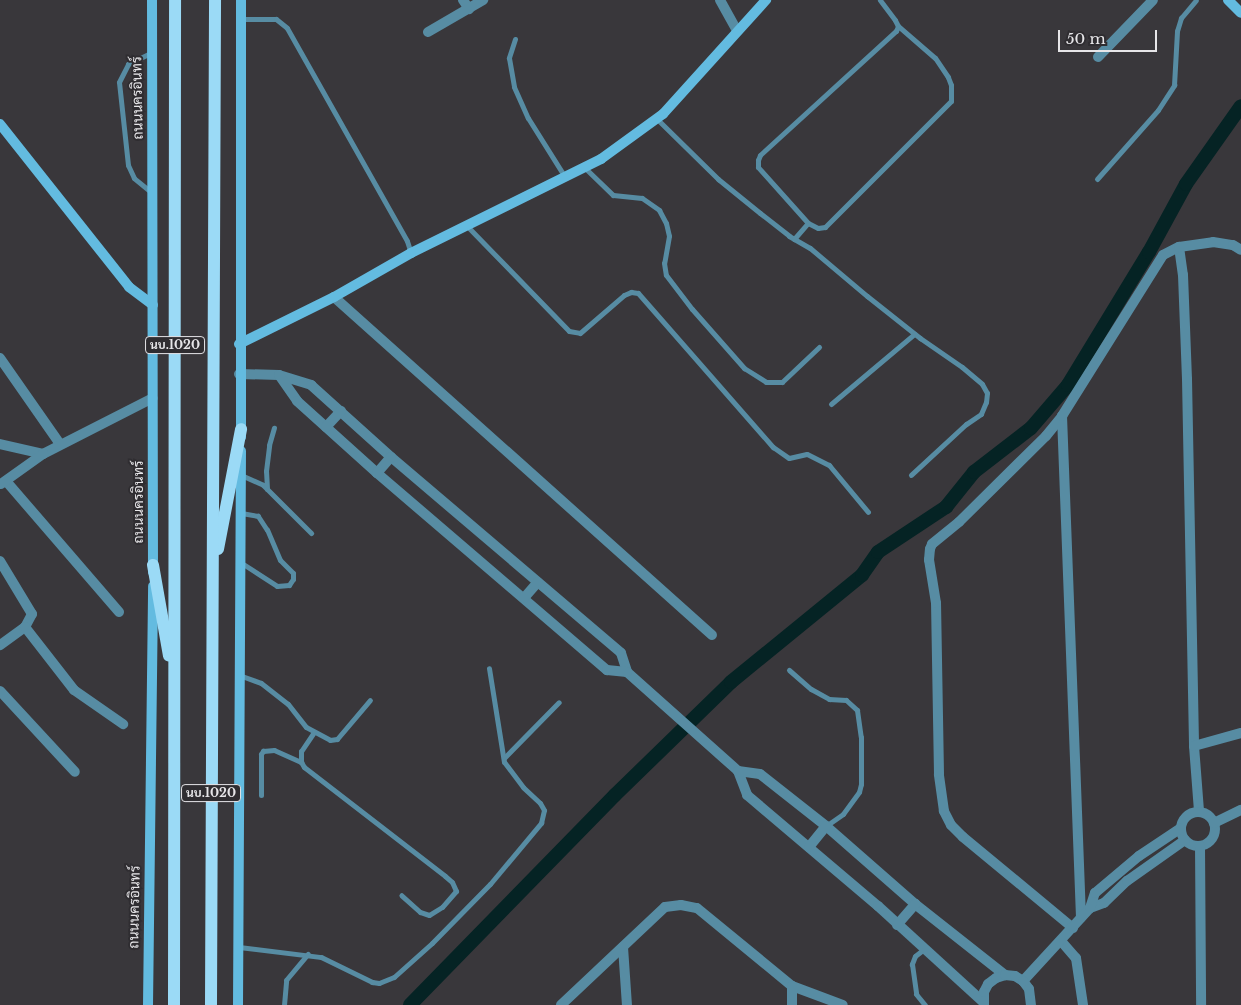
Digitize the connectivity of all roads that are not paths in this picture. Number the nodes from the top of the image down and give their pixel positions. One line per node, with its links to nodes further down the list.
1 (152, 0): 19 (main road, ถนนนครอินทร์ / นบ.1020)
2 (175, 0): 74 (main road, นบ.1020)
3 (216, 0): 63 (main road, นบ.1020)
4 (241, 0): 14 (main road, นบ.1020)
5 (483, 0): 12 (street)
6 (720, 0): 16 (street)
7 (766, 0): 16 (main road)
8 (880, 0): 15 (lane)
9 (1153, 0): 20 (street)
10 (1196, 0): 25 (lane)
11 (1228, 0): 13 (main road)
12 (466, 4): 17 (street)
13 (1241, 13)
14 (241, 20): 32 (lane); 36 (main road, นบ.1020)
15 (898, 26): 27 (lane); 27 (lane)
16 (736, 31): 21 (main road)
17 (428, 32)
18 (515, 39): 24 (lane)
19 (151, 53): 26 (main road, ถนนนครอินทร์ / นบ.1020); 26 (lane)
20 (1098, 57)
21 (657, 119): 23 (main road); 29 (lane)
22 (0, 124): 34 (main road)
23 (585, 168): 24 (main road); 37 (lane)
24 (565, 178): 28 (main road)
25 (1097, 179)
26 (153, 194): 34 (main road, ถนนนครอินทร์ / นบ.1020)
27 (808, 223): 29 (lane)
28 (467, 226): 32 (main road); 57 (lane)
29 (794, 239): 35 (lane)
30 (1180, 247): 31 (street); 44 (street); 81 (street)
31 (1241, 250)
32 (412, 253): 33 (main road)
33 (334, 297): 36 (main road); 68 (street)
34 (153, 305): 41 (main road, ถนนนครอินทร์ / นบ.1020)
35 (914, 334): 42 (lane); 53 (lane)
36 (239, 344): 39 (main road, นบ.1020)
37 (819, 347)
38 (0, 358): 49 (street)
39 (239, 374): 40 (street); 47 (main road, นบ.1020)
40 (279, 374): 43 (street); 45 (street)
41 (153, 398): 49 (street); 62 (main road, ถนนนครอินทร์ / นบ.1020)
42 (831, 404)
43 (341, 411): 45 (street); 51 (street)
44 (1062, 416): 98 (street); 100 (street)
45 (326, 427): 52 (street)
46 (274, 428): 56 (lane)
47 (241, 429): 54 (main road, นบ.1020); 63 (main road)
48 (0, 444): 50 (street)
49 (60, 444): 50 (street)
50 (43, 454): 55 (street)
51 (391, 457): 52 (street); 64 (street)
52 (377, 473): 65 (street)
53 (912, 474)
54 (241, 475): 56 (lane); 58 (main road, นบ.1020)
55 (3, 483): 66 (street)
56 (267, 490): 59 (lane)
57 (868, 512)
58 (240, 513): 61 (main road, นบ.1020); 61 (lane)
59 (311, 534)
60 (0, 561): 67 (street)
61 (240, 562): 73 (main road, นบ.1020)
62 (153, 565): 74 (main road); 110 (main road, ถนนนครอินทร์ / นบ.1020)
63 (212, 581): 112 (main road, นบ.1020)
64 (538, 582): 65 (street); 72 (street)
65 (524, 598): 72 (street)
66 (119, 612)
67 (25, 628): 69 (street); 78 (street)
68 (712, 635)
69 (0, 644)
70 (489, 668): 82 (lane)
71 (789, 670): 90 (lane)
72 (627, 672): 85 (street)
73 (239, 674): 79 (lane); 103 (main road, นบ.1020)
74 (175, 690): 111 (main road, นบ.1020)
75 (0, 691): 84 (street)
76 (370, 700): 79 (lane)
77 (559, 702): 82 (lane)
78 (123, 724)
79 (314, 732): 83 (lane)
80 (1241, 733): 81 (street)
81 (1194, 746): 88 (street)
82 (504, 758): 105 (lane)
83 (301, 762): 86 (lane); 95 (lane)
84 (75, 772)
85 (738, 772): 90 (street); 94 (street)
86 (261, 795)
87 (1241, 810): 89 (street)
88 (1199, 811): 89 (street); 91 (street)
89 (1214, 823): 93 (street)
90 (826, 826): 94 (street); 96 (street)
91 (1181, 828): 92 (street); 97 (street)
92 (1185, 840): 93 (street); 97 (street)
93 (1200, 846): 122 (street)
94 (809, 847): 99 (street)
95 (400, 894)
96 (915, 904): 99 (street); 106 (street)
97 (1090, 908): 98 (street)
98 (1081, 918): 100 (street)
99 (897, 925): 104 (street)
100 (1073, 928): 101 (street)
101 (1061, 941): 107 (street); 121 (street)
102 (623, 947): 108 (street); 115 (street); 116 (street)
103 (238, 948): 105 (lane); 113 (main road, นบ.1020)
104 (924, 949): 109 (street); 119 (lane)
105 (308, 954): 114 (lane)
106 (1005, 975): 107 (street); 109 (street)
107 (1023, 981): 120 (street)
108 (792, 986): 117 (street); 118 (street)
109 (983, 1004)
110 (148, 1005)
111 (174, 1005)
112 (211, 1005)
113 (238, 1005)
114 (284, 1005)
115 (561, 1005)
116 (627, 1005)
117 (792, 1005)
118 (843, 1005)
119 (925, 1005)
120 (1031, 1005)
121 (1083, 1005)
122 (1201, 1005)

